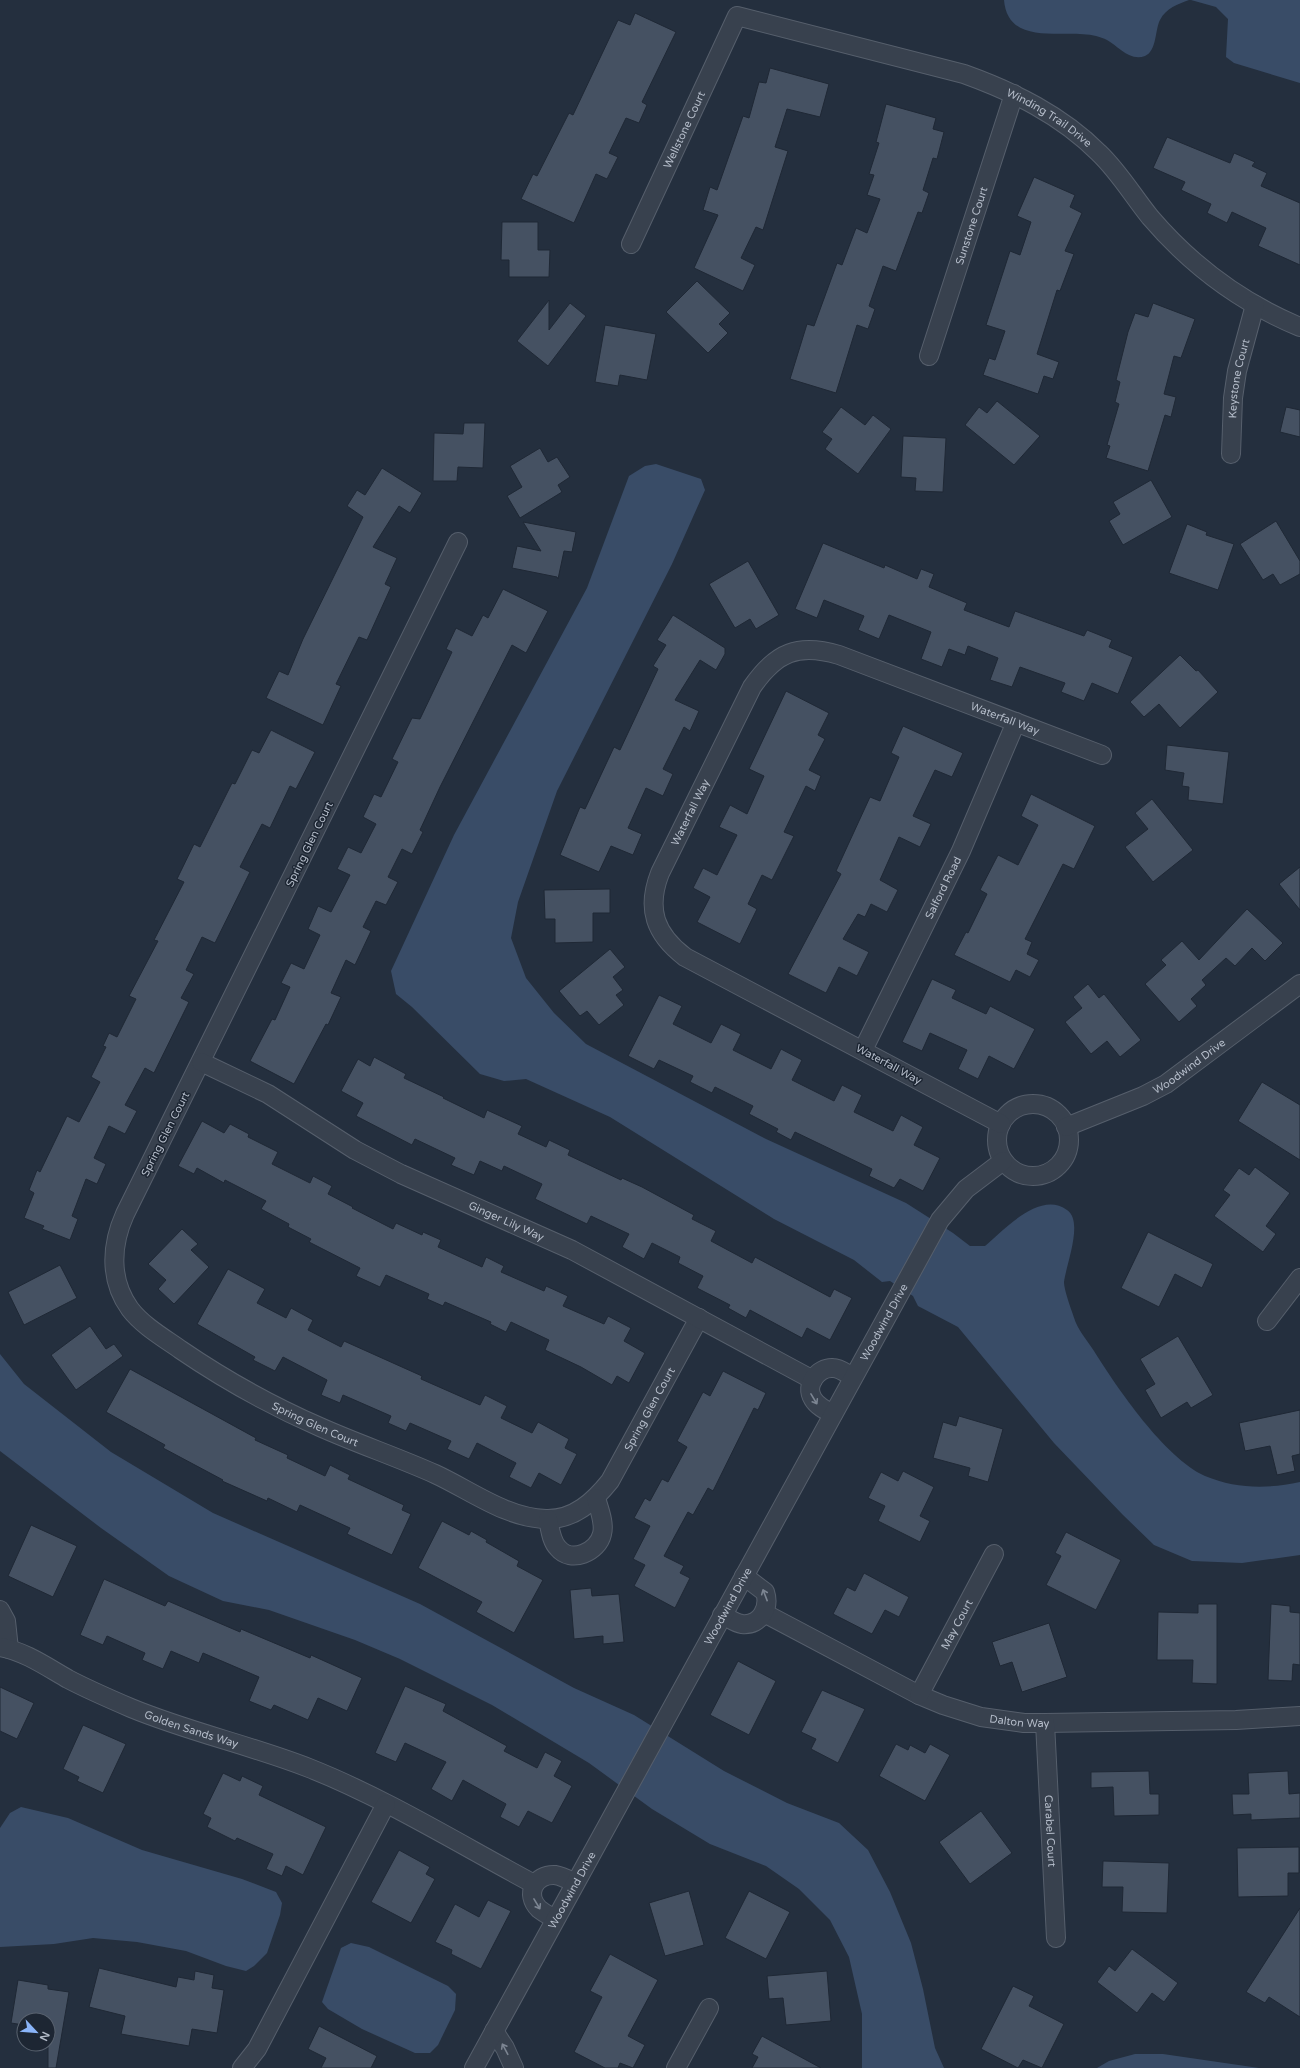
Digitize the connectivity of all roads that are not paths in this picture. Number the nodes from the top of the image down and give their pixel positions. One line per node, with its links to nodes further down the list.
1 (737, 16): 2 (street, Winding Trail Drive); 3 (street, Wellstone Court)
2 (1014, 94): 4 (street, Winding Trail Drive); 6 (street, Sunstone Court)
3 (631, 244)
4 (1255, 305): 5 (street, Winding Trail Drive); 7 (street, Keystone Court)
5 (1300, 327)
6 (929, 356)
7 (1231, 454)
8 (458, 542): 13 (street, Spring Glen Court)
9 (1016, 722): 10 (street, Waterfall Way); 12 (street, Salford Road); 12 (street, Waterfall Way)
10 (1102, 755)
11 (1300, 984): 15 (street, Woodwind Drive)
12 (863, 1050): 14 (street, Waterfall Way)
13 (201, 1062): 18 (street, Ginger Lily Way); 24 (street, Spring Glen Court)
14 (1001, 1124): 15 (street); 16 (street)
15 (1066, 1126): 16 (street)
16 (1003, 1161): 20 (street, Woodwind Drive)
17 (1300, 1278): 19 (street)
18 (699, 1318): 21 (street, Ginger Lily Way); 23 (street, Spring Glen Court)
19 (1267, 1321)
20 (853, 1377): 21 (street); 22 (street, Woodwind Drive)
21 (812, 1380): 22 (street, one-way to 22)
22 (833, 1414): 26 (street, Woodwind Drive)
23 (596, 1498): 24 (street, Spring Glen Court); 24 (street)
24 (548, 1519)
25 (994, 1554): 31 (street, May Court)
26 (744, 1576): 28 (street, one-way to 26); 29 (street, Woodwind Drive)
27 (0, 1610): 30 (street)
28 (764, 1613): 29 (street); 31 (street, Dalton Way)
29 (722, 1615): 35 (street, Woodwind Drive)
30 (5, 1648): 34 (street, Golden Sands Way)
31 (919, 1695): 33 (street, Dalton Way)
32 (1300, 1716): 33 (street, Dalton Way)
33 (1045, 1723): 38 (street, Carabel Court)
34 (386, 1804): 36 (street, Golden Sands Way); 41 (street)
35 (575, 1883): 36 (street); 37 (street, Woodwind Drive)
36 (534, 1884): 37 (street, one-way to 37)
37 (555, 1919): 40 (street, Woodwind Drive)
38 (1056, 1938)
39 (709, 2008): 44 (street)
40 (494, 2031): 42 (street, Woodwind Drive); 43 (street, one-way to 40)
41 (242, 2068)
42 (474, 2068)
43 (514, 2068)
44 (676, 2068)

